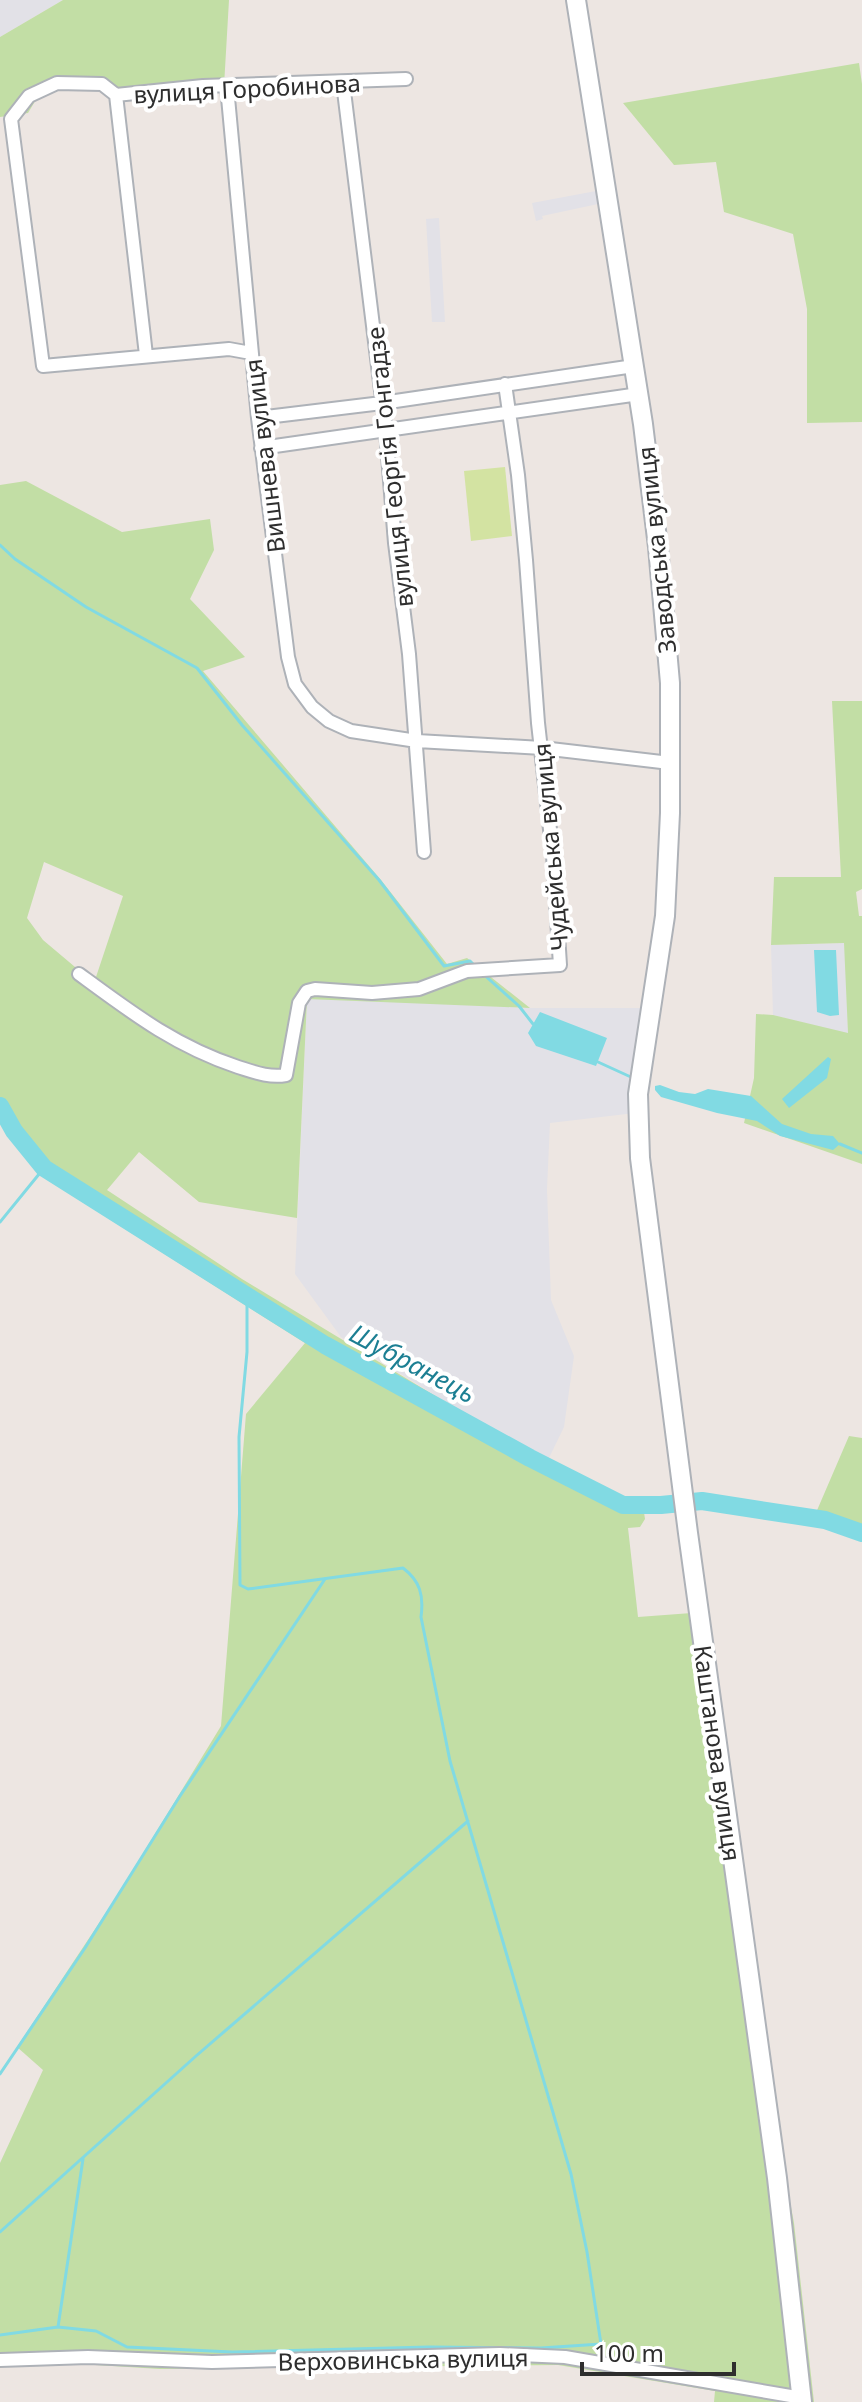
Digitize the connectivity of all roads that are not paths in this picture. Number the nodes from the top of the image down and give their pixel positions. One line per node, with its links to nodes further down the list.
1 (576, 0): 8 (main road, Заводська вулиця)
2 (406, 79): 3 (street, вулиця Горобинова)
3 (343, 83): 4 (street, вулиця Горобинова); 11 (street, вулиця Георгія Гонгадзе)
4 (227, 87): 5 (street, вулиця Горобинова); 6 (street, Вишнева вулиця)
5 (116, 95): 7 (street); 7 (street, вулиця Горобинова)
6 (251, 353): 7 (street); 13 (street, Вишнева вулиця)
7 (146, 355)
8 (634, 366): 9 (street); 10 (main road, Заводська вулиця)
9 (505, 384): 11 (street); 12 (street, Чудейська вулиця)
10 (639, 394): 12 (street); 18 (main road, Заводська вулиця)
11 (382, 403): 13 (street); 14 (street, вулиця Георгія Гонгадзе)
12 (509, 412): 14 (street); 17 (street, Чудейська вулиця)
13 (258, 418): 15 (street, Вишнева вулиця)
14 (386, 431): 15 (street); 16 (street, вулиця Георгія Гонгадзе)
15 (261, 448): 16 (street, Вишнева вулиця)
16 (417, 741): 17 (street, Вишнева вулиця); 19 (street, вулиця Георгія Гонгадзе)
17 (542, 748): 18 (street, Вишнева вулиця); 20 (street, Чудейська вулиця)
18 (670, 763): 21 (main road, Заводська вулиця)
19 (424, 852)
20 (79, 974)
21 (638, 1098): 23 (main road, Каштанова вулиця)
22 (0, 2360): 23 (street, Верховинська вулиця)
23 (802, 2400)

